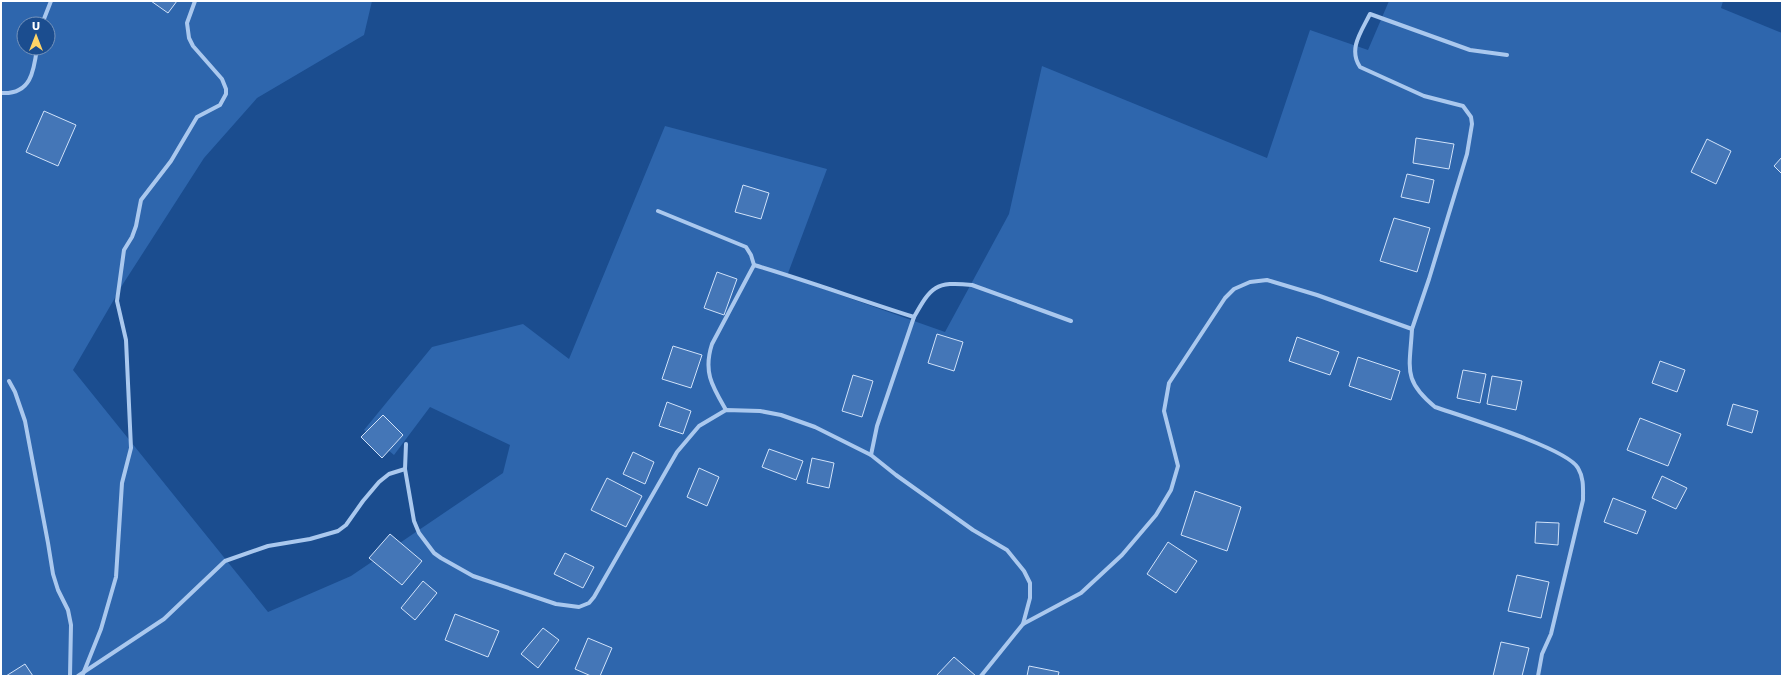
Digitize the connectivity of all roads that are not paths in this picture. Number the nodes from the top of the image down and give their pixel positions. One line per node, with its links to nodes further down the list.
1 (51, 1): 3 (street)
2 (195, 1): 18 (street)
3 (45, 16)
4 (1508, 55): 11 (street)
5 (36, 56): 6 (street)
6 (1, 93)
7 (658, 211): 8 (street)
8 (754, 265): 9 (street); 13 (street)
9 (914, 317): 10 (street); 15 (street)
10 (1071, 321)
11 (1412, 329): 17 (street); 21 (street)
12 (9, 381): 19 (street)
13 (726, 410): 15 (street); 16 (street)
14 (406, 444): 16 (street)
15 (871, 455): 17 (street)
16 (405, 469): 18 (street)
17 (1023, 624): 20 (street)
18 (80, 675)
19 (70, 676)
20 (981, 676)
21 (1538, 676)

